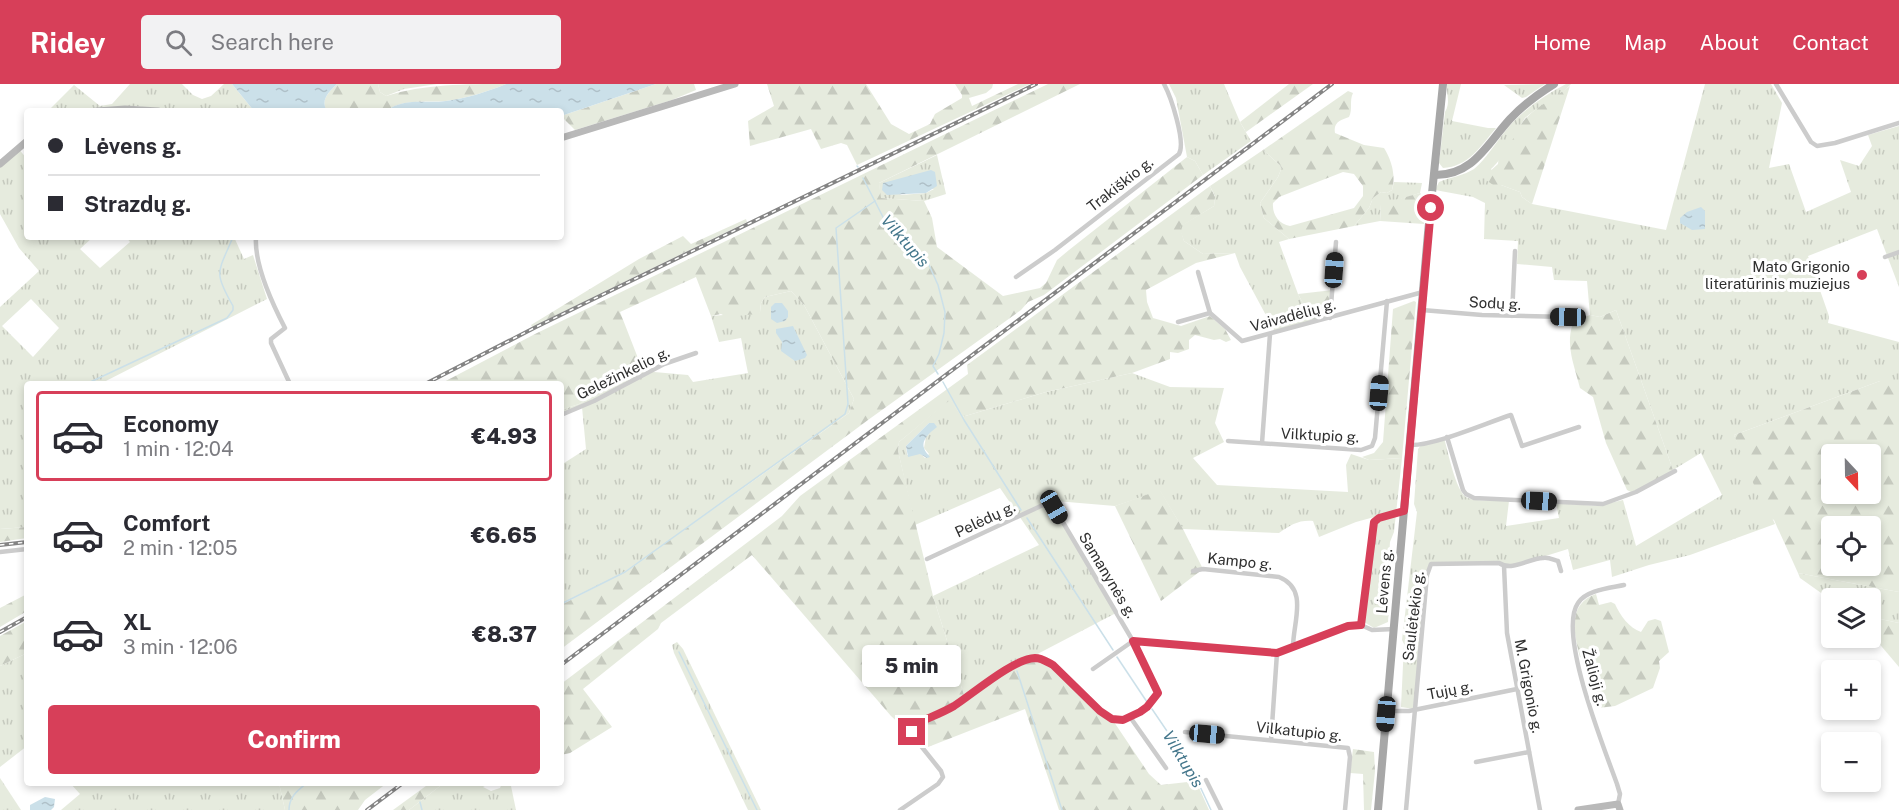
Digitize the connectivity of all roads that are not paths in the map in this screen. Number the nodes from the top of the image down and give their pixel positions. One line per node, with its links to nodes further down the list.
1 (735, 84): 7 (main road)
2 (1164, 84): 17 (street, Trakiškio g.)
3 (1443, 84): 10 (main road, Lėvens g.)
4 (1554, 84): 10 (main road)
5 (1776, 84): 6 (street)
6 (1899, 123)
7 (564, 137)
8 (24, 144): 9 (main road)
9 (0, 164)
10 (1434, 175): 18 (main road, Lėvens g.)
11 (256, 240): 28 (street)
12 (1336, 242): 24 (street)
13 (1515, 251): 22 (street)
14 (1899, 252): 15 (street)
15 (1885, 257)
16 (1198, 272): 21 (street)
17 (1016, 277)
18 (1423, 292): 19 (street, Vaivadėlių g.); 20 (main road, Lėvens g.)
19 (1387, 301): 24 (street, Vaivadėlių g.); 33 (street, Vilktupio g.)
20 (1422, 310): 22 (street, Sodų g.); 34 (main road, Lėvens g.)
21 (1210, 313): 25 (street); 26 (street, Vaivadėlių g.)
22 (1512, 316): 23 (street, Sodų g.)
23 (1568, 317)
24 (1330, 318): 26 (street, Vaivadėlių g.)
25 (1178, 322)
26 (1270, 334): 33 (street)
27 (696, 353): 29 (street, Geležinkelio g.)
28 (289, 381)
29 (564, 414)
30 (1579, 427): 31 (street)
31 (1447, 437): 34 (street); 35 (street)
32 (1228, 441): 33 (street, Vilktupio g.)
33 (1262, 443)
34 (1410, 445): 37 (main road, Lėvens g.)
35 (1675, 471)
36 (1054, 507): 40 (street, Pelėdų g.); 47 (street, Samanynės g.)
37 (1404, 511): 45 (street); 46 (main road, Lėvens g.)
38 (24, 549): 39 (street)
39 (0, 552)
40 (927, 559)
41 (1504, 566): 43 (street, Saulėtekio g.); 51 (street, M. Grigonio g.); 52 (street, Saulėtekio g.)
42 (1193, 571): 48 (street, Kampo g.)
43 (1561, 571)
44 (1624, 585): 61 (street, Žalioji g.)
45 (1361, 625): 46 (street); 48 (street)
46 (1394, 629): 53 (main road, Lėvens g.)
47 (1133, 641): 49 (street); 50 (street); 54 (street, Samanynės g.)
48 (1293, 647): 49 (street)
49 (1277, 653): 56 (street)
50 (1093, 669)
51 (1517, 689): 52 (street, Tujų g.); 57 (street, M. Grigonio g.)
52 (1414, 709): 53 (street, Tujų g.); 66 (street, Saulėtekio g.)
53 (1387, 711): 65 (main road, Lėvens g.)
54 (1130, 717): 59 (street); 62 (street)
55 (1185, 732): 56 (street, Vilkatupio g.)
56 (1271, 740): 64 (street, Vilkatupio g.)
57 (1529, 752): 58 (street); 67 (street, M. Grigonio g.)
58 (1476, 762)
59 (1166, 768)
60 (1206, 780): 63 (street)
61 (1619, 807): 68 (main road)
62 (900, 810)
63 (1221, 810)
64 (1345, 810)
65 (1378, 810)
66 (1406, 810)
67 (1540, 810)
68 (1578, 810)

